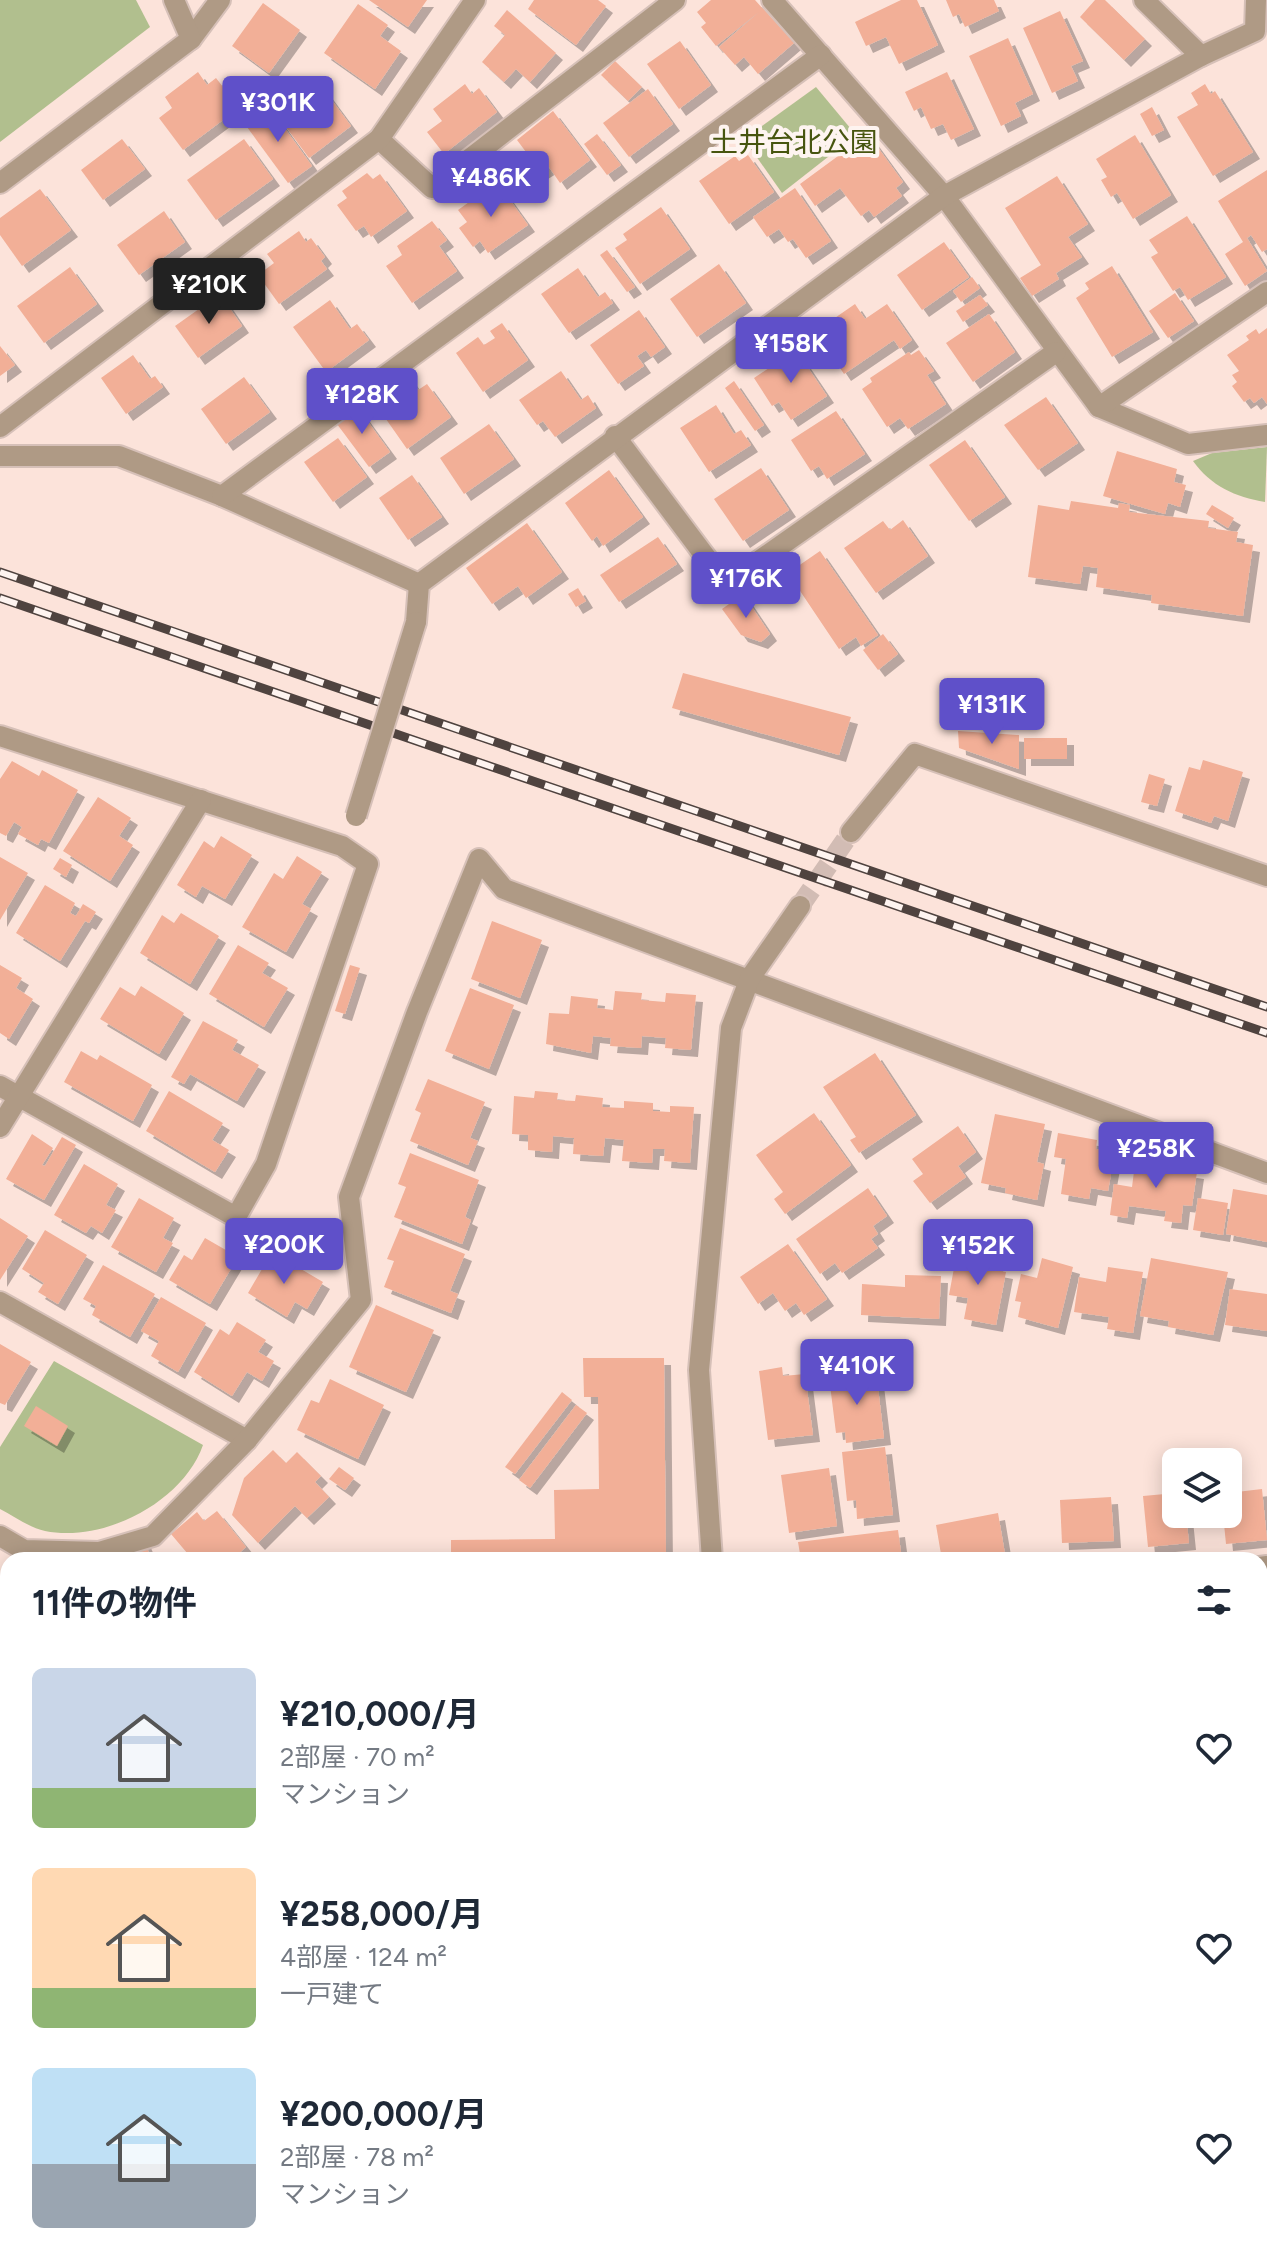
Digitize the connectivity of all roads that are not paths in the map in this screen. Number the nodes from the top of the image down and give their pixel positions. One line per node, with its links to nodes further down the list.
1 (174, 0): 8 (street)
2 (220, 0): 8 (street)
3 (475, 0): 11 (street)
4 (675, 0): 11 (street)
5 (772, 0): 9 (street)
6 (1144, 0): 10 (street)
7 (1256, 0): 10 (street)
8 (191, 39): 12 (street)
9 (821, 55): 13 (street); 21 (street)
10 (1201, 56): 13 (street)
11 (379, 139): 17 (street)
12 (0, 183)
13 (944, 196): 15 (street); 19 (street)
14 (1267, 292): 16 (street)
15 (1056, 352): 16 (street); 19 (street)
16 (1099, 407): 18 (street)
17 (0, 427)
18 (1267, 435)
19 (615, 436): 22 (street)
20 (0, 456): 21 (street)
21 (222, 496): 22 (street)
22 (419, 584): 26 (street, bridge)
23 (3, 742): 24 (street)
24 (201, 800): 26 (street); 30 (street)
25 (851, 832): 27 (street)
26 (342, 846): 30 (street)
27 (1267, 876)
28 (800, 906): 29 (street)
29 (750, 978): 32 (street); 34 (street); 36 (street)
30 (9, 1091): 31 (street)
31 (0, 1127)
32 (1267, 1173)
33 (0, 1302): 34 (street)
34 (247, 1440): 35 (street)
35 (0, 1536)
36 (711, 1552)

